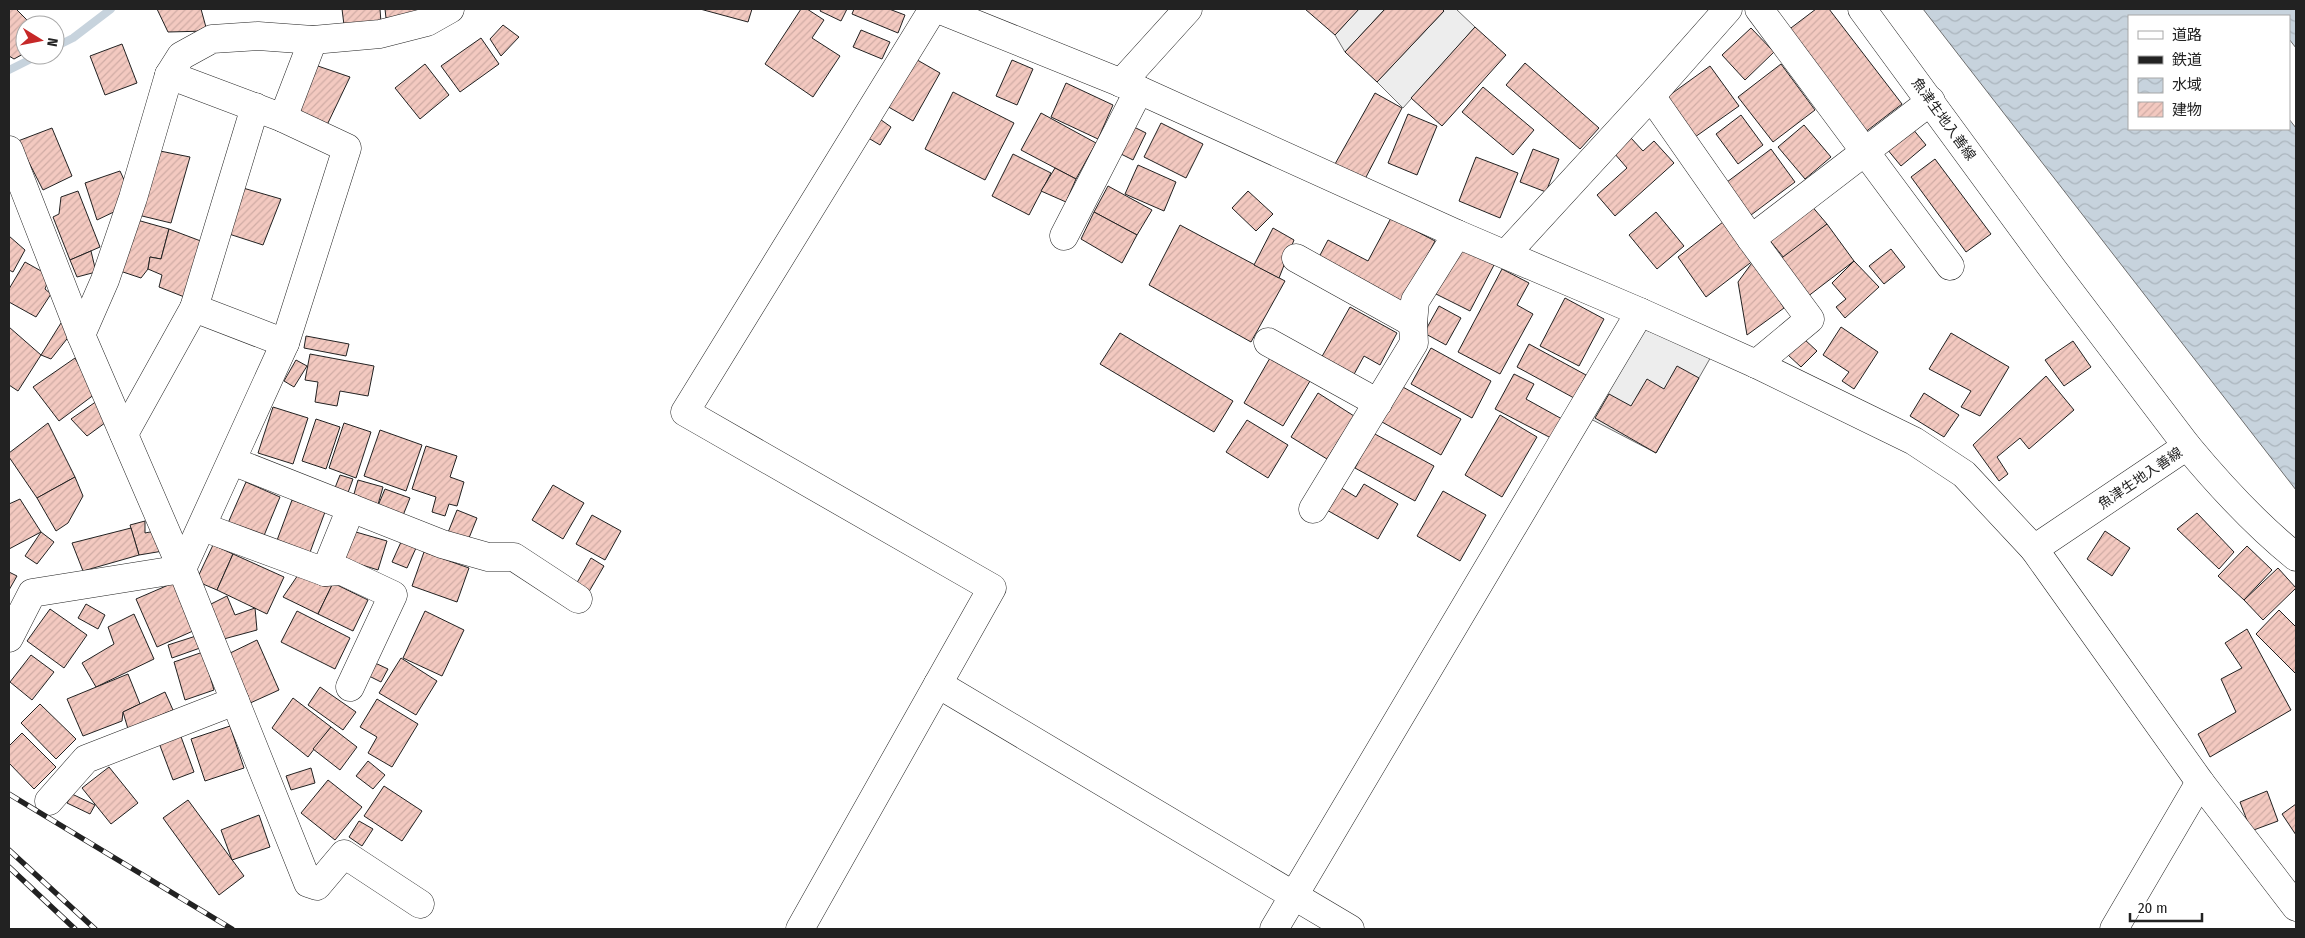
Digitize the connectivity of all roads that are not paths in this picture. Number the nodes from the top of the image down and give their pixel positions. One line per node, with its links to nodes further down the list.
1 (450, 9): 8 (street)
2 (933, 9): 43 (street)
3 (938, 9): 10 (street)
4 (1188, 9): 10 (street)
5 (1728, 9): 11 (street)
6 (1759, 9): 16 (street)
7 (1862, 9): 12 (street, 魚津生地入善線)
8 (313, 40): 9 (street); 14 (street)
9 (169, 75): 13 (street); 26 (street)
10 (1130, 86): 17 (street); 18 (street)
11 (1651, 96): 19 (street); 20 (street)
12 (1931, 101): 16 (street); 32 (street, 魚津生地入善線)
13 (254, 107): 14 (street); 23 (street)
14 (283, 118): 28 (street)
15 (9, 150): 26 (street)
16 (1864, 152): 19 (street); 22 (street)
17 (1457, 234): 20 (street); 25 (street)
18 (1064, 236)
19 (1750, 239): 29 (street)
20 (1506, 254): 24 (street)
21 (1296, 258): 25 (street)
22 (1950, 266)
23 (194, 308): 28 (street); 31 (street)
24 (1640, 312): 29 (street); 48 (street)
25 (1413, 323): 30 (street)
26 (82, 335): 31 (street)
27 (1268, 342): 30 (street)
28 (285, 343): 33 (street)
29 (1756, 364): 37 (street)
30 (1378, 403): 35 (street)
31 (124, 434): 39 (street)
32 (2187, 446): 37 (street, 魚津生地入善線); 38 (street)
33 (232, 461): 34 (street); 36 (street)
34 (351, 508): 40 (street); 41 (street)
35 (1313, 509)
36 (203, 527): 39 (street); 40 (street)
37 (2034, 549): 46 (street)
38 (2296, 557)
39 (182, 569): 42 (street); 45 (street)
40 (325, 572): 44 (street)
41 (578, 599)
42 (9, 638)
43 (938, 684): 48 (street); 51 (street)
44 (350, 687)
45 (235, 701): 47 (street); 49 (street)
46 (2200, 782): 50 (street); 54 (street)
47 (49, 801)
48 (1294, 896): 52 (street); 53 (street)
49 (420, 904)
50 (2296, 907)
51 (800, 929)
52 (1274, 929)
53 (1350, 929)
54 (2114, 929)

